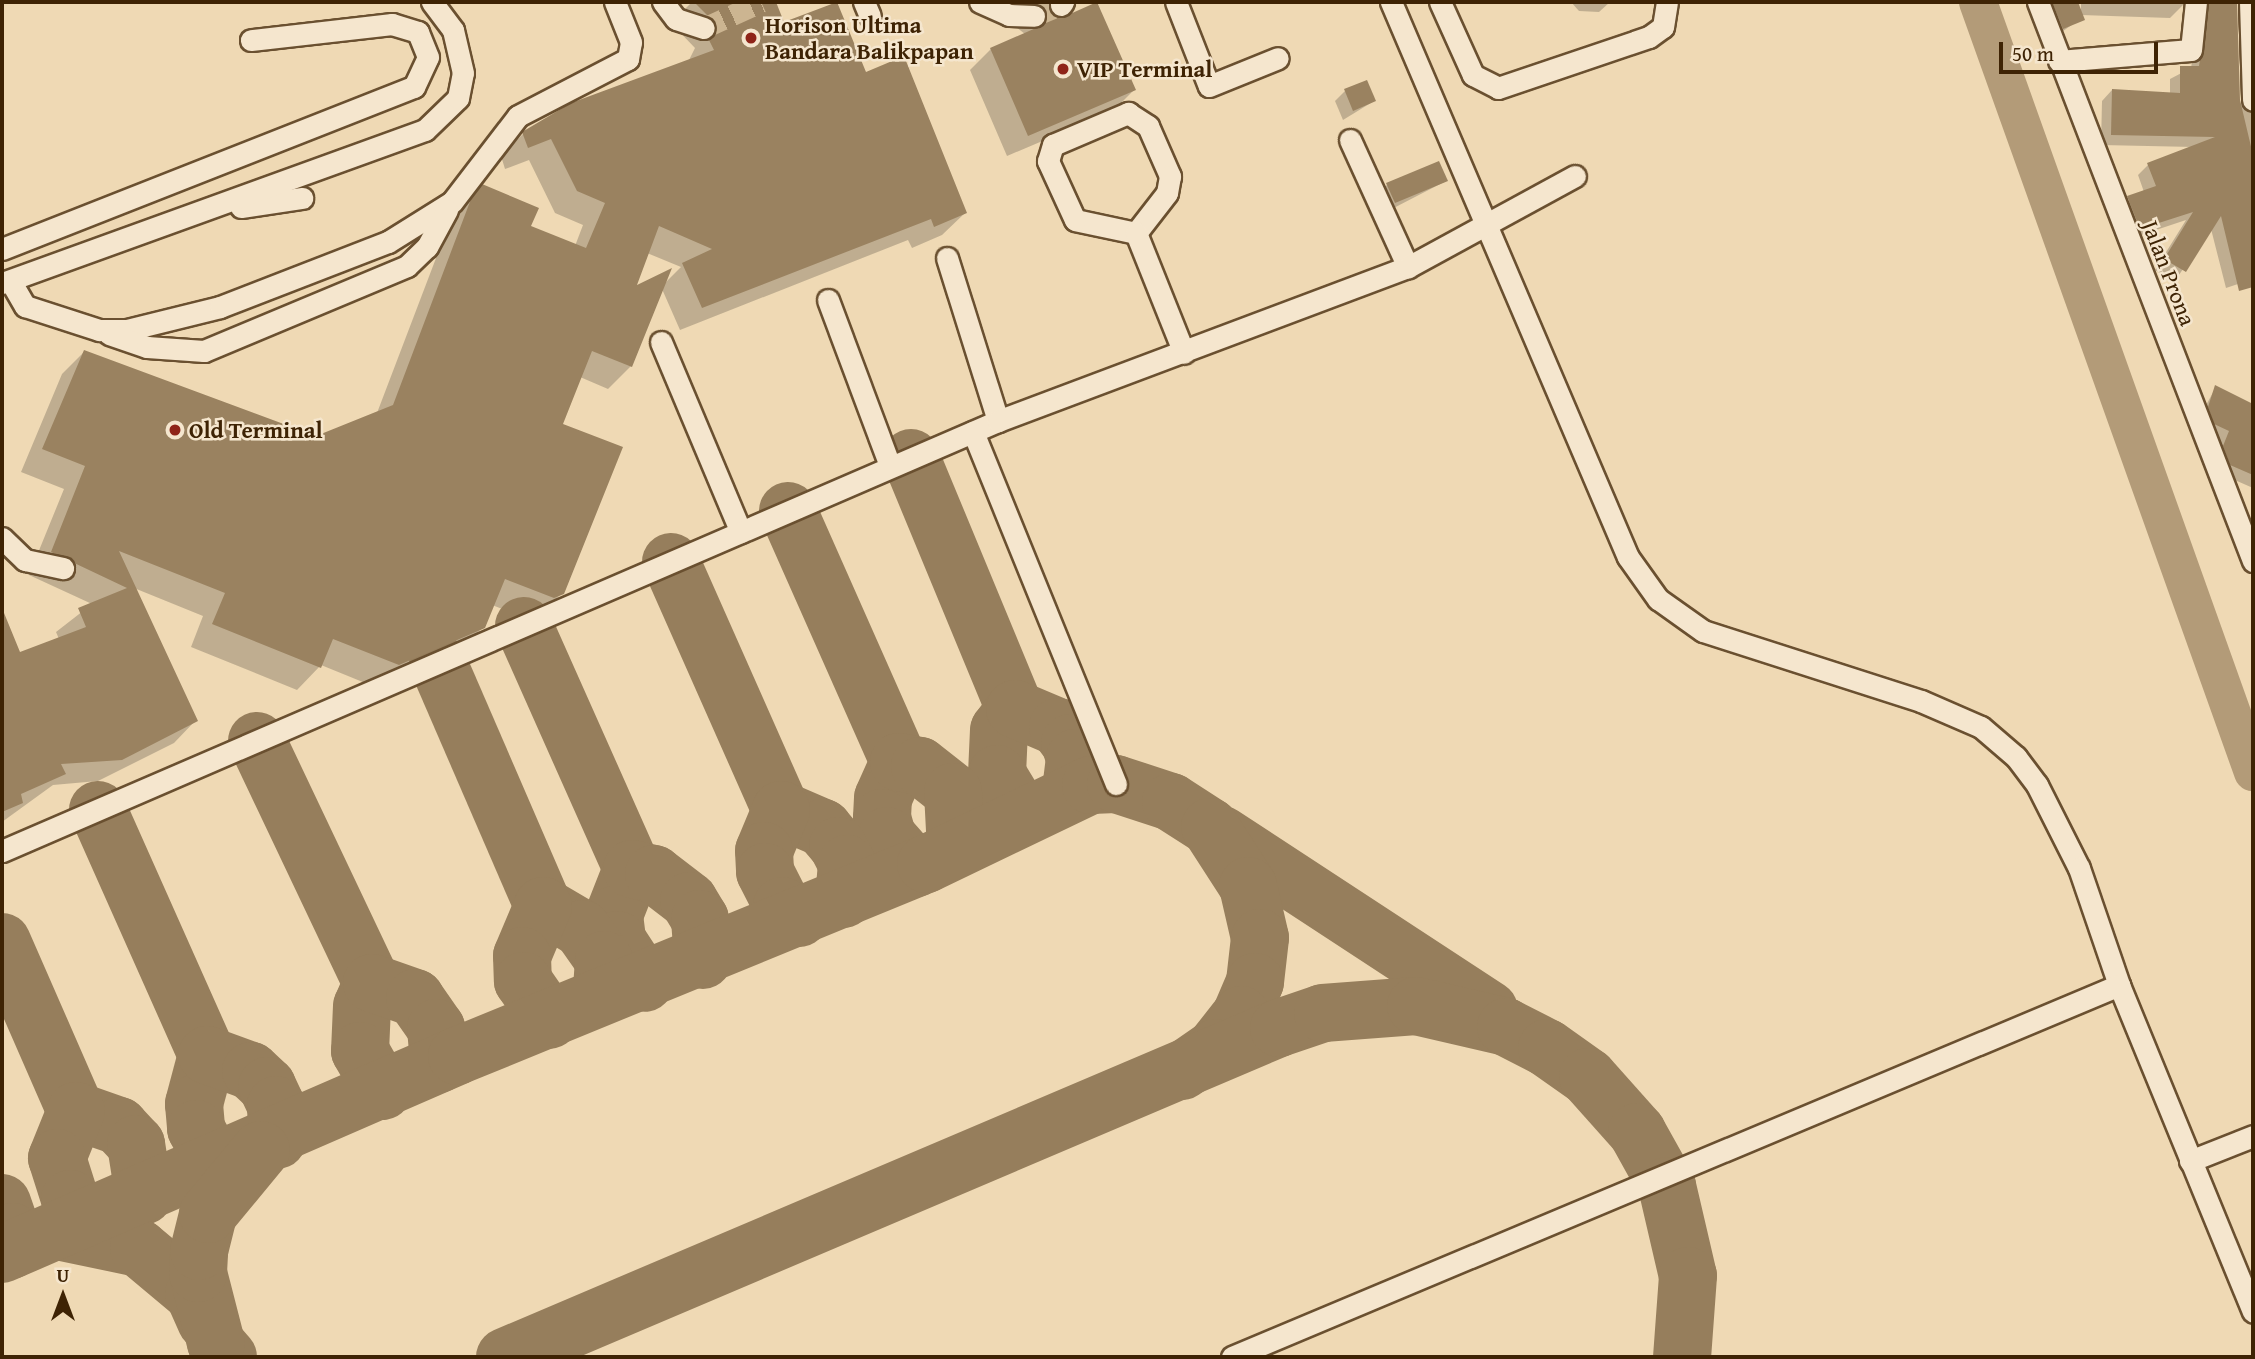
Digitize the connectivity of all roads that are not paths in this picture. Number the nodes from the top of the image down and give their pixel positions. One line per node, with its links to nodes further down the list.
1 (432, 2): 22 (street)
2 (615, 2): 21 (street)
3 (663, 2): 13 (street)
4 (980, 2): 12 (street)
5 (1176, 2): 15 (street)
6 (1391, 2): 23 (street)
7 (1440, 2): 8 (street)
8 (1667, 2)
9 (2038, 2): 16 (street, Jalan Prona)
10 (2196, 2): 16 (street)
11 (2250, 2): 17 (street)
12 (1034, 16)
13 (704, 28)
14 (251, 40): 25 (street)
15 (1278, 58)
16 (2059, 61): 38 (street, Jalan Prona)
17 (2253, 100)
18 (1350, 140): 27 (street)
19 (1575, 176): 23 (street)
20 (302, 198): 22 (street)
21 (452, 202): 30 (street); 30 (street)
22 (194, 215): 28 (street)
23 (1485, 226): 27 (street); 42 (street)
24 (1136, 233): 24 (street); 32 (street)
25 (2, 249)
26 (947, 258): 33 (street)
27 (1408, 267): 32 (street)
28 (6, 283): 30 (street)
29 (828, 300): 35 (street)
30 (99, 330)
31 (661, 342): 36 (street)
32 (1184, 353): 33 (street)
33 (998, 421): 34 (street)
34 (973, 432): 35 (street); 40 (street)
35 (890, 466): 36 (street)
36 (741, 532): 41 (street)
37 (2, 538): 39 (street)
38 (2253, 562)
39 (62, 568)
40 (1116, 784)
41 (2, 851)
42 (2119, 985): 44 (street); 46 (street)
43 (2253, 1136): 44 (street)
44 (2190, 1161): 45 (street)
45 (2253, 1312)
46 (1232, 1357)

